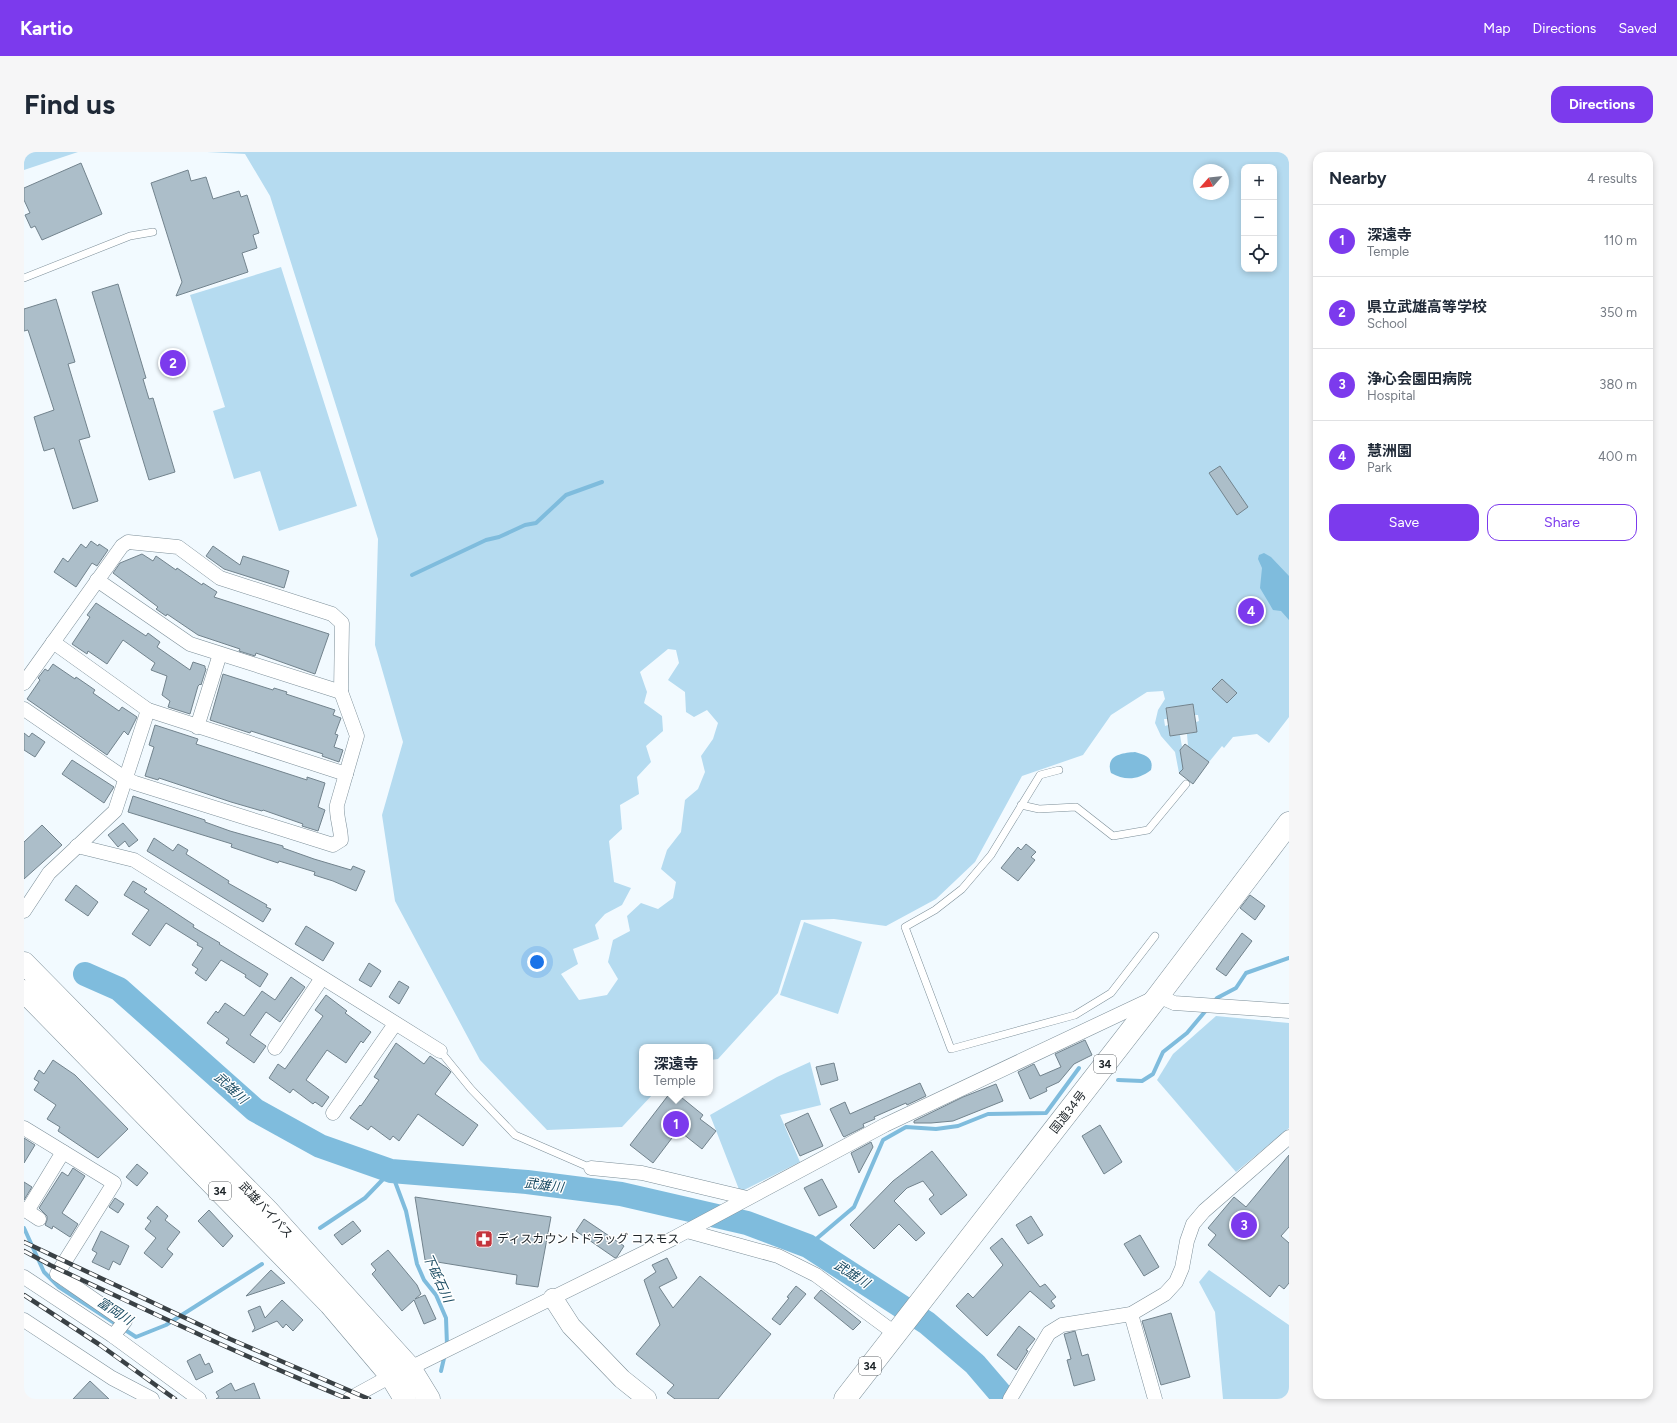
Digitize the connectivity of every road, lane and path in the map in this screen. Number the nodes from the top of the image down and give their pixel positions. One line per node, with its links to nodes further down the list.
1 (153, 232): 2 (lane)
2 (24, 278)
3 (98, 580): 4 (street); 5 (street); 7 (street)
4 (53, 642): 6 (street); 9 (street)
5 (220, 654): 7 (street); 10 (street)
6 (24, 683)
7 (341, 692): 12 (street)
8 (24, 709): 13 (street)
9 (148, 710): 10 (street); 13 (street)
10 (197, 727): 12 (street)
11 (1059, 770): 15 (lane)
12 (346, 774): 13 (street)
13 (126, 779): 17 (street)
14 (1186, 784): 15 (lane)
15 (1021, 805): 19 (lane)
16 (1289, 823): 23 (highway, 国道34号 / 34)
17 (77, 846): 18 (street); 21 (street)
18 (24, 911)
19 (1155, 936)
20 (24, 963): 43 (highway, 武雄バイパス / 34)
21 (322, 978): 25 (street); 26 (street)
22 (24, 991): 43 (highway, 武雄バイパス / 34)
23 (1158, 996): 24 (street); 33 (street); 41 (highway, 国道34号 / 34)
24 (1289, 1011)
25 (395, 1024): 27 (street); 28 (street)
26 (275, 1048)
27 (440, 1051): 32 (lane)
28 (333, 1113)
29 (24, 1128): 31 (street)
30 (1289, 1137): 39 (street)
31 (63, 1152): 34 (street); 42 (street)
32 (591, 1168): 33 (street)
33 (742, 1201): 36 (street)
34 (25, 1210): 35 (street)
35 (39, 1219)
36 (687, 1231): 38 (street); 41 (street)
37 (24, 1277): 42 (street)
38 (552, 1298): 43 (street); 49 (street)
39 (1131, 1314): 51 (street); 52 (street)
40 (24, 1320): 44 (street)
41 (896, 1334): 50 (highway, 国道34号 / 34)
42 (113, 1336): 45 (street)
43 (400, 1372): 46 (street); 47 (highway, 武雄バイパス / 34); 48 (highway, 武雄バイパス / 34)
44 (152, 1399)
45 (199, 1399)
46 (349, 1399)
47 (405, 1399)
48 (429, 1399)
49 (647, 1399)
50 (845, 1399)
51 (1010, 1399)
52 (1156, 1399)

